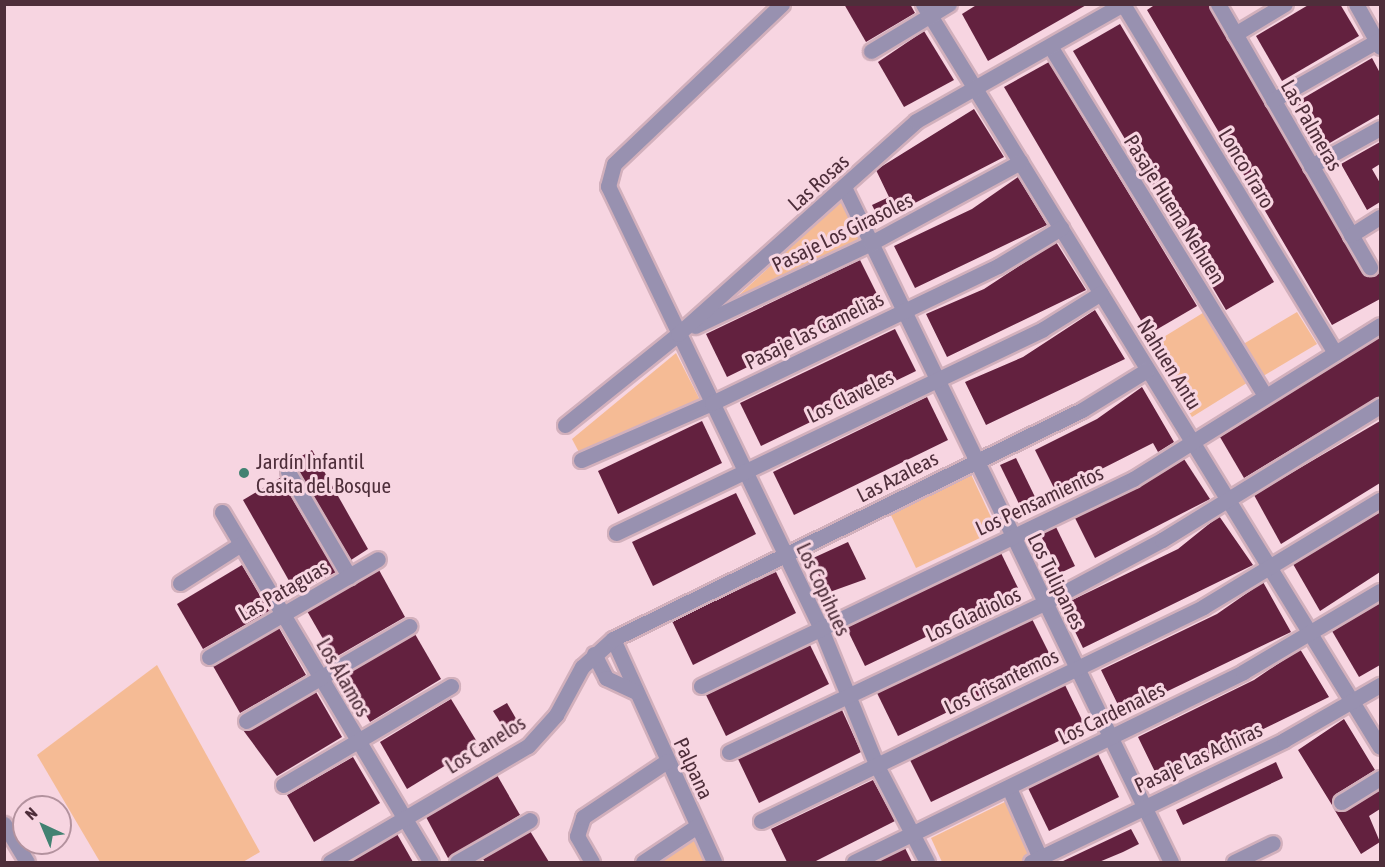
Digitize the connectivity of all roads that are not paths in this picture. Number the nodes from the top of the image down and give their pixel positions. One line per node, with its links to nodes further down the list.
1 (782, 4): 26 (street, Los Copihues)
2 (949, 4): 7 (street)
3 (1123, 4): 10 (street, Las Rosas); 27 (street, Lonco Traro)
4 (1218, 4): 8 (street, Las Palmeras)
5 (1286, 4): 8 (street)
6 (1356, 4): 9 (street)
7 (926, 10): 11 (street); 12 (street, Nahuen Antu)
8 (1235, 34): 13 (street, Las Palmeras)
9 (1379, 44): 13 (street)
10 (1050, 46): 12 (street, Las Rosas); 30 (street, Pasaje Huena Nehuen)
11 (871, 51)
12 (975, 88): 15 (street, Nahuen Antu); 17 (street, Las Rosas)
13 (1273, 100): 16 (street, Las Palmeras)
14 (1380, 128): 16 (street)
15 (1020, 162): 19 (street, Nahuen Antu); 21 (street, Pasaje Los Girasoles)
16 (1311, 166): 20 (street, Las Palmeras)
17 (844, 187): 21 (street, Los Tulipanes); 26 (street, Las Rosas)
18 (1380, 218): 20 (street)
19 (1061, 228): 23 (street, Nahuen Antu); 24 (street, Pasaje las Camelias)
20 (1351, 235): 22 (street, Las Palmeras)
21 (871, 243): 24 (street, Los Tulipanes); 26 (street, Pasaje Los Girasoles)
22 (1370, 267)
23 (1101, 293): 28 (street, Nahuen Antu); 29 (street, Los Claveles)
24 (903, 310): 29 (street, Los Tulipanes); 31 (street, Pasaje las Camelias)
25 (1380, 325): 27 (street, Los Pensamientos)
26 (678, 334): 31 (street, Los Copihues); 33 (street, Las Rosas)
27 (1335, 353): 30 (street, Los Pensamientos)
28 (1148, 370): 34 (street, Nahuen Antu); 36 (street, Las Azaleas)
29 (936, 378): 36 (street, Los Tulipanes); 37 (street, Los Claveles)
30 (1265, 395): 34 (street, Los Pensamientos)
31 (712, 404): 35 (street, Pasaje las Camelias); 37 (street, Los Copihues)
32 (1380, 406): 39 (street, Los Gladiolos)
33 (565, 424)
34 (1194, 440): 39 (street, Nahuen Antu); 43 (street, Los Pensamientos)
35 (581, 460)
36 (975, 460): 43 (street, Los Tulipanes); 45 (street, Las Azaleas)
37 (745, 471): 42 (street, Los Claveles); 45 (street, Los Copihues)
38 (288, 472): 48 (street)
39 (1229, 499): 47 (street, Nahuen Antu); 51 (street, Los Gladiolos)
40 (1380, 500): 47 (street, Los Crisantemos)
41 (222, 512): 44 (street, Los Álamos)
42 (616, 533)
43 (1012, 536): 51 (street, Los Tulipanes); 55 (street, Los Pensamientos)
44 (241, 544): 49 (street); 53 (street, Los Álamos)
45 (785, 555): 52 (street, Las Azaleas); 55 (street, Los Copihues)
46 (378, 559): 48 (street, Las Pataguas)
47 (1270, 567): 56 (street, Nahuen Antu); 60 (street, Los Crisantemos)
48 (349, 576): 53 (street, Las Pataguas)
49 (180, 583)
50 (1380, 591): 56 (street, Los Cardenales)
51 (1044, 603): 60 (street, Los Tulipanes); 66 (street, Los Gladiolos)
52 (663, 613): 57 (street, Los Canelos)
53 (283, 614): 59 (street, Las Pataguas); 61 (street, Los Álamos)
54 (409, 626): 61 (street)
55 (821, 629): 64 (street, Los Pensamientos); 66 (street, Los Copihues)
56 (1312, 633): 67 (street, Nahuen Antu); 69 (street, Los Cardenales)
57 (613, 639): 58 (street, Los Canelos); 65 (street, Palpana)
58 (594, 654): 65 (street); 80 (street, Los Canelos)
59 (209, 657)
60 (1076, 668): 69 (street, Los Tulipanes); 74 (street, Los Crisantemos)
61 (321, 678): 68 (street); 70 (street, Los Álamos)
62 (1380, 685): 67 (street, Pasaje Las Achiras)
63 (451, 686): 70 (street)
64 (701, 686)
65 (636, 692): 73 (street, Palpana)
66 (845, 697): 72 (street, Los Gladiolos); 74 (street, Los Copihues)
67 (1353, 702): 71 (street, Nahuen Antu); 79 (street, Pasaje Las Achiras)
68 (246, 721)
69 (1109, 736): 77 (street, Los Cardenales); 79 (street, Los Tulipanes)
70 (358, 741): 76 (street); 80 (street, Los Álamos)
71 (1380, 747)
72 (729, 752)
73 (668, 761): 84 (street, Palpana); 92 (street)
74 (877, 766): 82 (street, Los Crisantemos); 85 (street, Los Copihues)
75 (1380, 778): 78 (street)
76 (283, 785)
77 (1009, 788): 85 (street, Los Cardenales); 87 (street)
78 (1341, 802)
79 (1144, 806): 87 (street, Pasaje Las Achiras); 97 (street, Los Tulipanes)
80 (403, 818): 89 (street, Los Canelos); 90 (street, Los Álamos)
81 (530, 820): 91 (street)
82 (761, 821)
83 (4, 824): 88 (street)
84 (697, 826): 93 (street); 94 (street, Palpana)
85 (914, 832): 95 (street, Los Cardenales); 96 (street, Los Copihues)
86 (1273, 843): 98 (street)
87 (1035, 860)
88 (25, 862)
89 (330, 862)
90 (431, 862)
91 (457, 862)
92 (592, 862)
93 (643, 862)
94 (714, 862)
95 (854, 862)
96 (927, 862)
97 (1171, 862)
98 (1234, 862)

